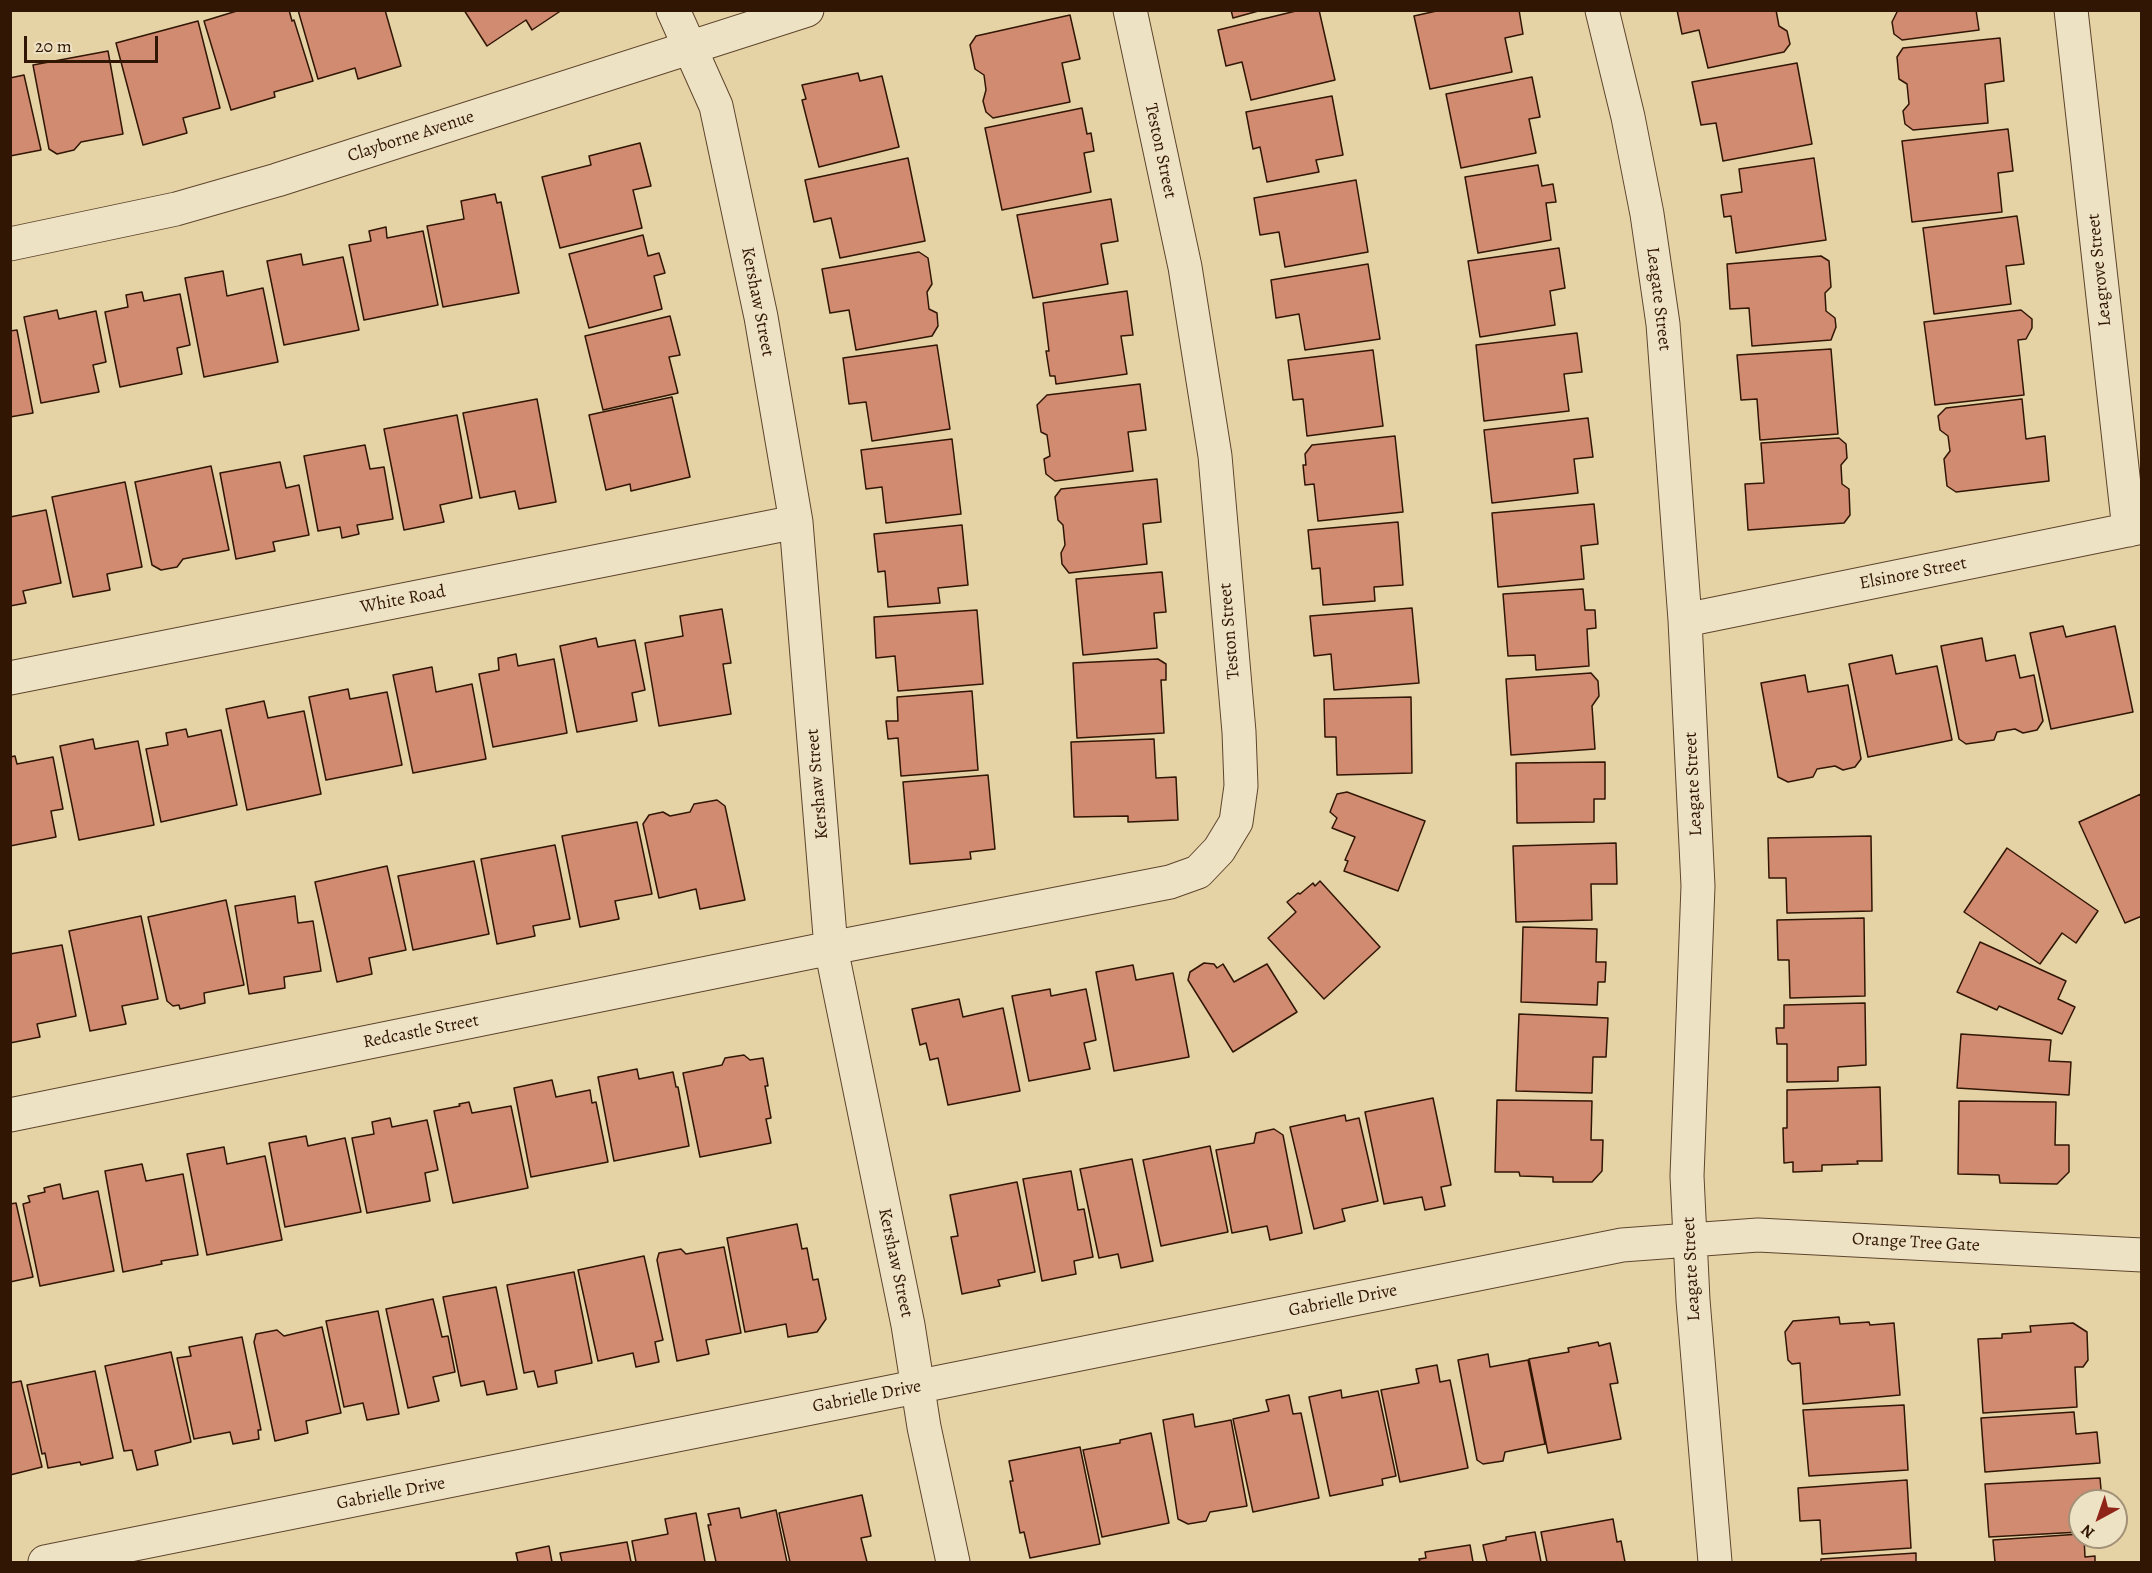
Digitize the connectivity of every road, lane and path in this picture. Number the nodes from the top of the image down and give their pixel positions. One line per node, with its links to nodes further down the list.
1 (673, 10): 6 (street, Kershaw Street)
2 (807, 10): 6 (street, Clayborne Avenue)
3 (1130, 10): 12 (street, Teston Street)
4 (1602, 10): 10 (street, Leagate Street)
5 (2071, 10): 9 (street, Leagrove Street)
6 (689, 48): 7 (street, Clayborne Avenue); 8 (street, Kershaw Street)
7 (10, 244)
8 (796, 522): 11 (street, White Road); 12 (street, Kershaw Street)
9 (2135, 529): 10 (street, Elsinore Street)
10 (1686, 620): 14 (street, Leagate Street)
11 (10, 678)
12 (831, 948): 13 (street, Redcastle Street); 16 (street, Kershaw Street)
13 (10, 1115)
14 (1690, 1240): 15 (street, Orange Tree Gate); 16 (street, Gabrielle Drive); 19 (street, Leagate Street)
15 (2142, 1255)
16 (918, 1387): 17 (street, Gabrielle Drive); 18 (street, Kershaw Street)
17 (45, 1563)
18 (952, 1563)
19 (1714, 1563)

